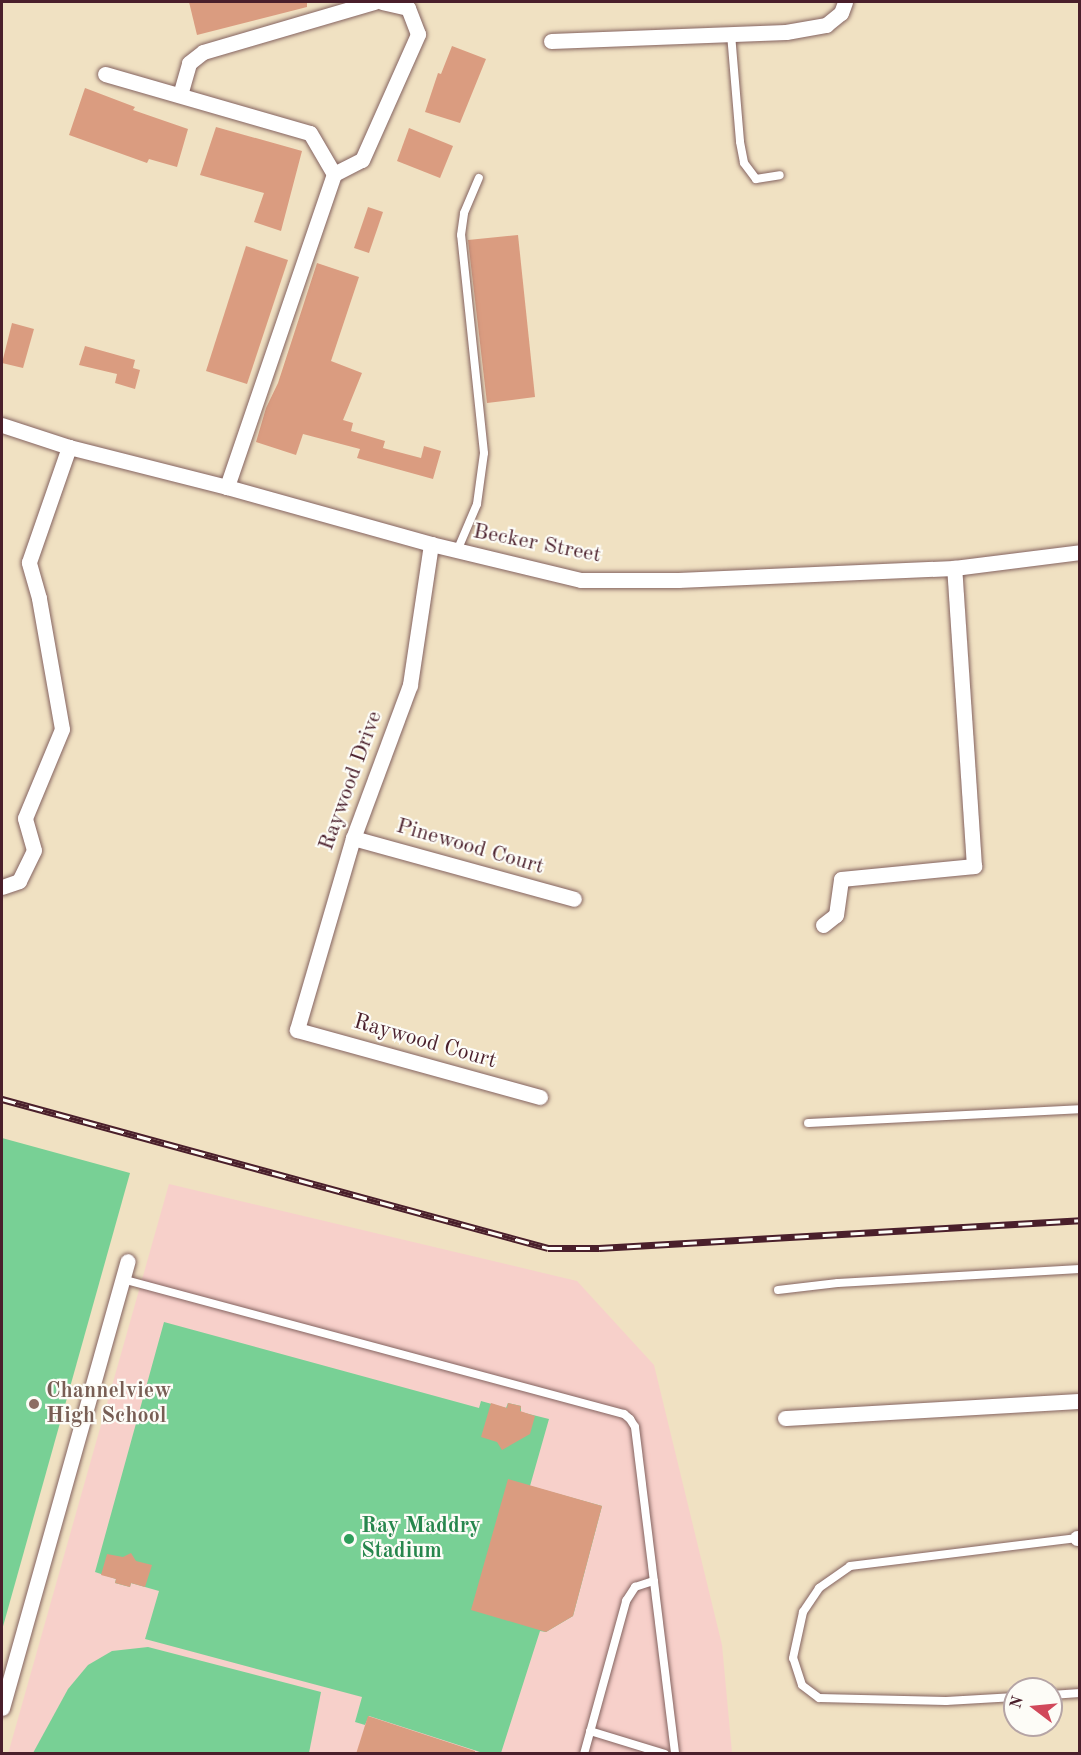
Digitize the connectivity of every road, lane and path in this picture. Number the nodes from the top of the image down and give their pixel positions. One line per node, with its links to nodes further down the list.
1 (374, 2): 7 (street)
2 (383, 2): 8 (street)
3 (845, 2): 4 (street)
4 (731, 32): 5 (street); 9 (lane)
5 (551, 41)
6 (105, 74): 7 (street)
7 (180, 95): 8 (street)
8 (334, 174): 13 (street)
9 (780, 176)
10 (479, 178): 15 (lane)
11 (2, 425): 12 (street, Becker Street)
12 (69, 447): 13 (street, Becker Street); 19 (street)
13 (227, 487): 14 (street, Becker Street)
14 (431, 544): 15 (street, Becker Street); 18 (street, Raywood Drive)
15 (458, 551): 17 (street, Becker Street)
16 (1080, 552): 17 (street, Becker Street)
17 (954, 568): 21 (street)
18 (353, 838): 20 (street, Pinewood Court); 22 (street, Raywood Drive)
19 (2, 887)
20 (574, 899)
21 (823, 925)
22 (297, 1029): 23 (street, Raywood Court)
23 (540, 1097)
24 (1080, 1109): 25 (lane)
25 (808, 1123)
26 (128, 1261): 28 (street)
27 (1080, 1269): 29 (lane)
28 (123, 1279): 33 (lane); 37 (street)
29 (778, 1290)
30 (1080, 1401): 31 (street)
31 (785, 1418)
32 (1078, 1538): 36 (lane)
33 (654, 1581): 38 (lane); 41 (lane)
34 (1080, 1693): 35 (lane)
35 (1063, 1694)
36 (1003, 1698)
37 (2, 1708)
38 (590, 1731): 39 (lane); 40 (lane)
39 (584, 1754)
40 (665, 1754)
41 (675, 1754)

